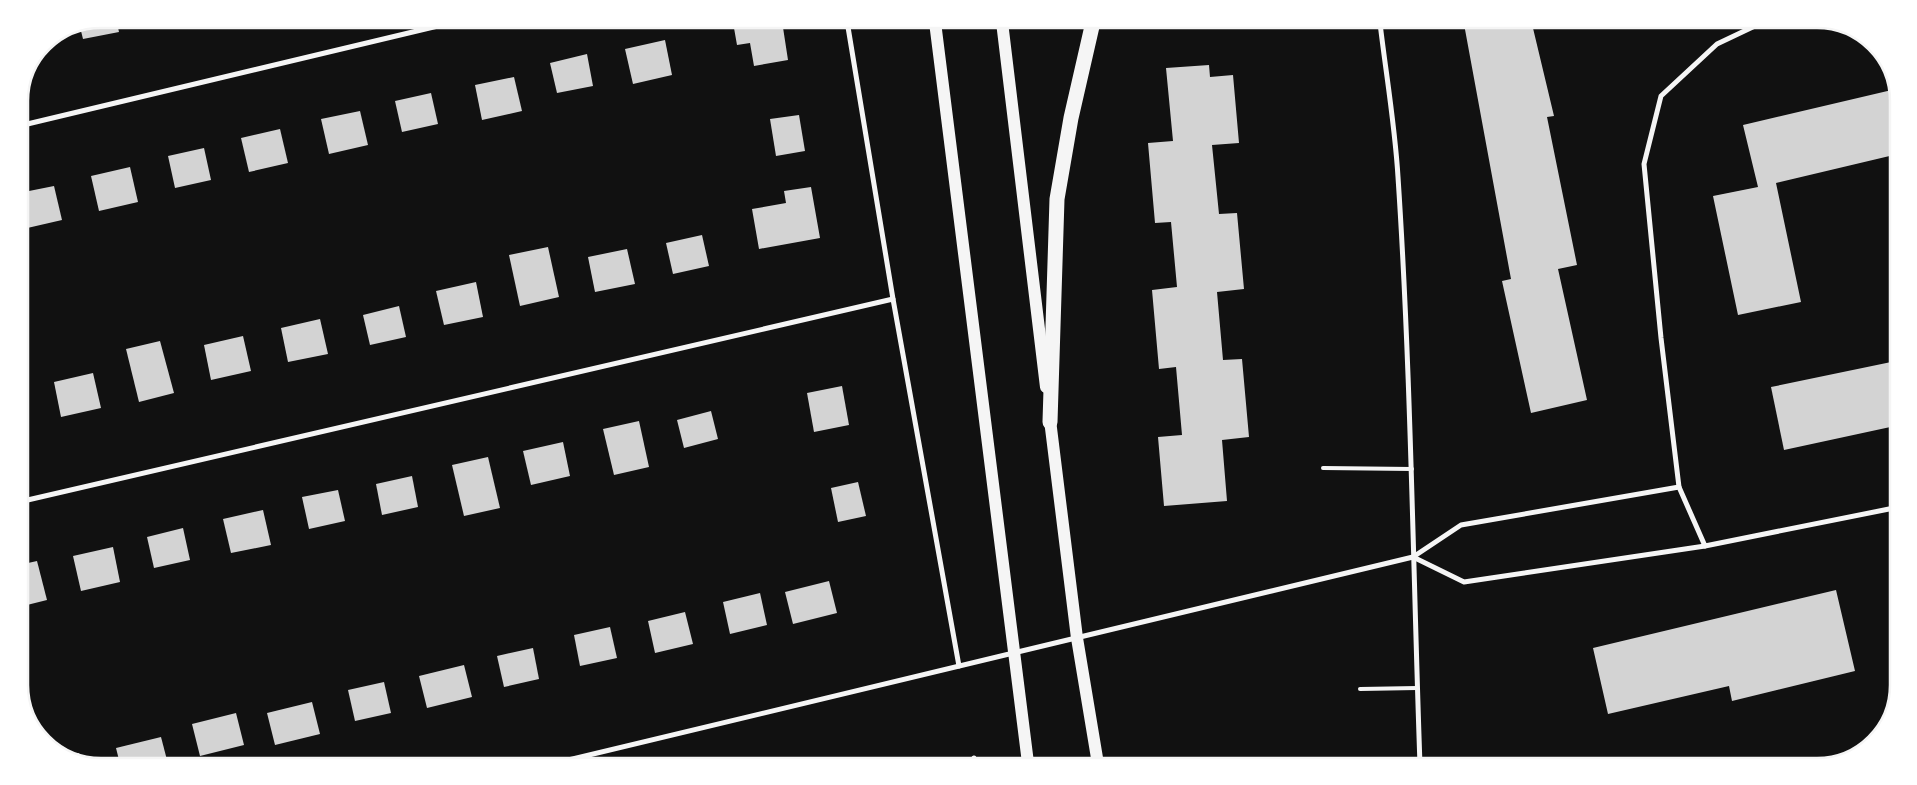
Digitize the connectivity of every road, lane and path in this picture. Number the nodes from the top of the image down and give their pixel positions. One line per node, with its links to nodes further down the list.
1 (429, 28): 8 (street)
2 (849, 28): 9 (street)
3 (936, 28): 19 (main road)
4 (1003, 28): 10 (main road)
5 (1092, 28): 10 (highway)
6 (1381, 28): 12 (street)
7 (1749, 28): 13 (street)
8 (28, 124)
9 (893, 299): 14 (street); 20 (street)
10 (1050, 422): 18 (main road)
11 (1323, 468): 12 (lane)
12 (1412, 469): 17 (street)
13 (1679, 487): 16 (street); 17 (street)
14 (28, 500)
15 (1890, 509): 16 (street)
16 (1705, 546): 17 (street)
17 (1412, 557): 18 (street); 21 (street)
18 (1077, 638): 19 (street); 25 (main road)
19 (1012, 653): 20 (street); 24 (main road)
20 (959, 666): 23 (street)
21 (1417, 688): 22 (lane); 26 (street)
22 (1360, 689)
23 (577, 758)
24 (1027, 758)
25 (1097, 758)
26 (1420, 758)

